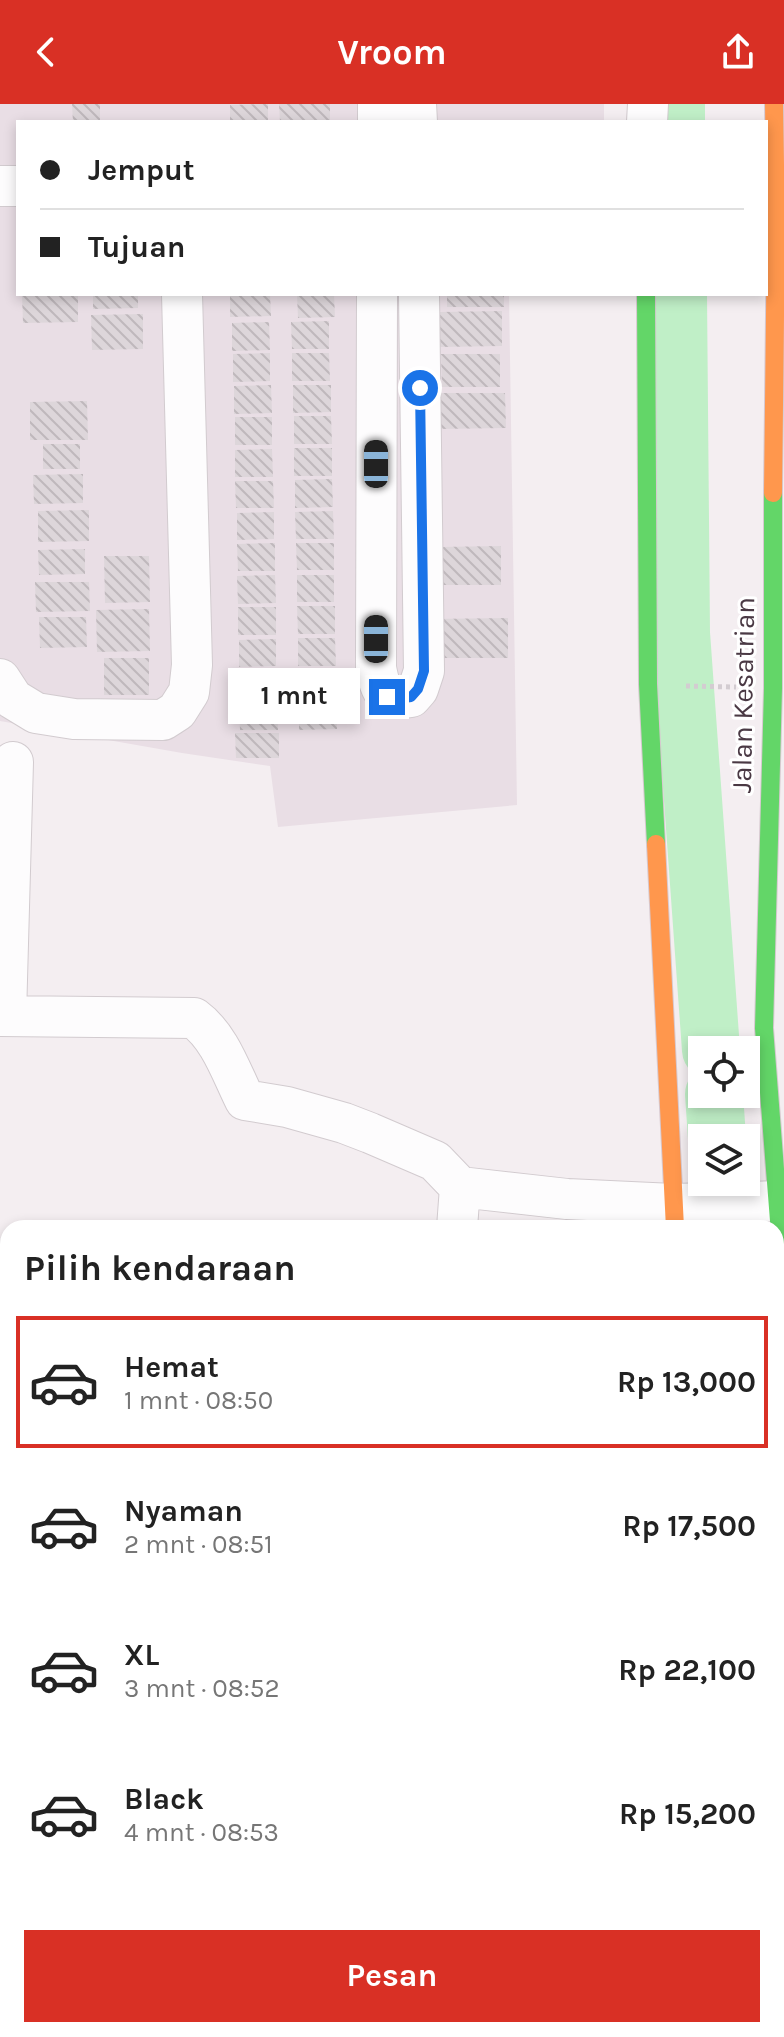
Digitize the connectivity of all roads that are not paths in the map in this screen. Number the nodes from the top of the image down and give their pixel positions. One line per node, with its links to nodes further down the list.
1 (774, 104): 2 (street, Jalan Kesatrian)
2 (780, 227): 10 (street, Jalan Kesatrian)
3 (182, 296): 7 (street)
4 (377, 296): 5 (street)
5 (419, 296)
6 (646, 296): 13 (street)
7 (0, 679)
8 (13, 762): 9 (street)
9 (3, 1016): 11 (street)
10 (774, 1027): 12 (street, Jalan Kesatrian)
11 (460, 1187): 13 (street); 14 (street)
12 (771, 1201): 13 (street)
13 (681, 1212)
14 (458, 1220)

